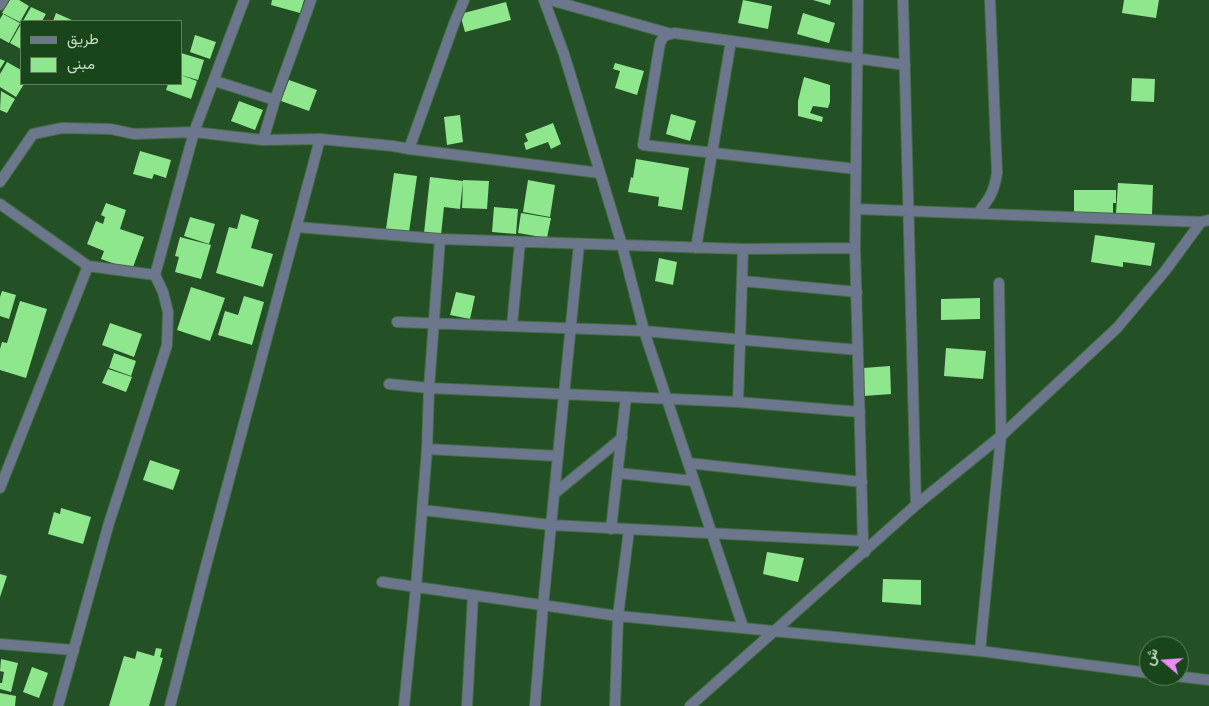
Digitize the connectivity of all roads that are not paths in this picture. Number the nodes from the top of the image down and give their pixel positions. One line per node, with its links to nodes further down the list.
1 (3, 0): 10 (street)
2 (244, 0): 15 (street)
3 (311, 0): 16 (street)
4 (464, 0): 20 (street)
5 (544, 0): 23 (street)
6 (550, 0): 11 (street)
7 (858, 0): 13 (street)
8 (903, 0): 14 (street)
9 (990, 0): 28 (street)
10 (0, 5)
11 (668, 33): 12 (street); 21 (street)
12 (731, 41): 13 (street); 21 (street)
13 (858, 58): 14 (street); 22 (street)
14 (905, 65): 27 (street)
15 (215, 81): 16 (street); 17 (street)
16 (275, 100): 19 (street)
17 (194, 132): 19 (street); 24 (street); 39 (street)
18 (320, 139): 19 (street); 20 (street); 30 (street)
19 (263, 140)
20 (409, 149): 23 (street)
21 (712, 153): 22 (street); 35 (street)
22 (856, 169): 26 (street)
23 (600, 173): 34 (street)
24 (0, 182)
25 (0, 204): 38 (street)
26 (856, 209): 27 (street); 36 (street)
27 (908, 211): 28 (street); 67 (street)
28 (978, 213): 29 (street)
29 (1205, 221): 57 (street)
30 (297, 227): 31 (street); 89 (street)
31 (440, 239): 32 (street); 44 (street)
32 (520, 242): 33 (street); 45 (street)
33 (579, 244): 34 (street); 46 (street)
34 (622, 245): 35 (street); 47 (street)
35 (696, 248): 37 (street)
36 (855, 248): 37 (street); 42 (street)
37 (744, 249): 40 (street)
38 (88, 266): 39 (street); 65 (street)
39 (155, 275): 83 (street)
40 (742, 281): 42 (street); 48 (street)
41 (999, 283): 57 (street)
42 (856, 292): 49 (street)
43 (397, 322): 44 (street)
44 (434, 322): 45 (street); 51 (street)
45 (512, 325): 46 (street)
46 (571, 328): 47 (street); 52 (street)
47 (644, 331): 48 (street); 54 (street)
48 (740, 339): 49 (street); 55 (street)
49 (858, 350): 56 (street)
50 (390, 384): 51 (street)
51 (429, 388): 52 (street); 59 (street)
52 (564, 394): 53 (street); 60 (street)
53 (626, 397): 54 (street); 58 (street)
54 (667, 399): 55 (street); 61 (street)
55 (738, 402): 56 (street)
56 (860, 412): 64 (street)
57 (1001, 436): 67 (street); 84 (street)
58 (622, 438): 62 (street); 66 (street)
59 (427, 449): 60 (street); 68 (street)
60 (558, 456): 66 (street)
61 (688, 463): 63 (street); 64 (street)
62 (618, 473): 63 (street); 70 (street)
63 (694, 480): 72 (street)
64 (862, 482): 73 (street)
65 (0, 488)
66 (555, 493): 69 (street)
67 (916, 505): 74 (street)
68 (422, 510): 69 (street); 76 (street)
69 (551, 525): 70 (street); 78 (street)
70 (611, 529): 71 (street)
71 (629, 530): 72 (street); 79 (street)
72 (712, 534): 73 (street); 80 (street)
73 (863, 541): 74 (street)
74 (865, 552): 81 (street)
75 (382, 582): 76 (street)
76 (416, 587): 77 (street); 90 (street)
77 (473, 596): 78 (street); 91 (street)
78 (543, 606): 79 (street); 92 (street)
79 (618, 616): 80 (street); 93 (street)
80 (743, 627): 81 (street)
81 (776, 630): 84 (street); 94 (street)
82 (0, 644): 83 (street)
83 (74, 650): 88 (street)
84 (980, 651): 85 (street)
85 (1139, 672)
86 (1189, 678): 87 (street)
87 (1209, 680)
88 (58, 706)
89 (170, 706)
90 (404, 706)
91 (467, 706)
92 (535, 706)
93 (615, 706)
94 (690, 706)

